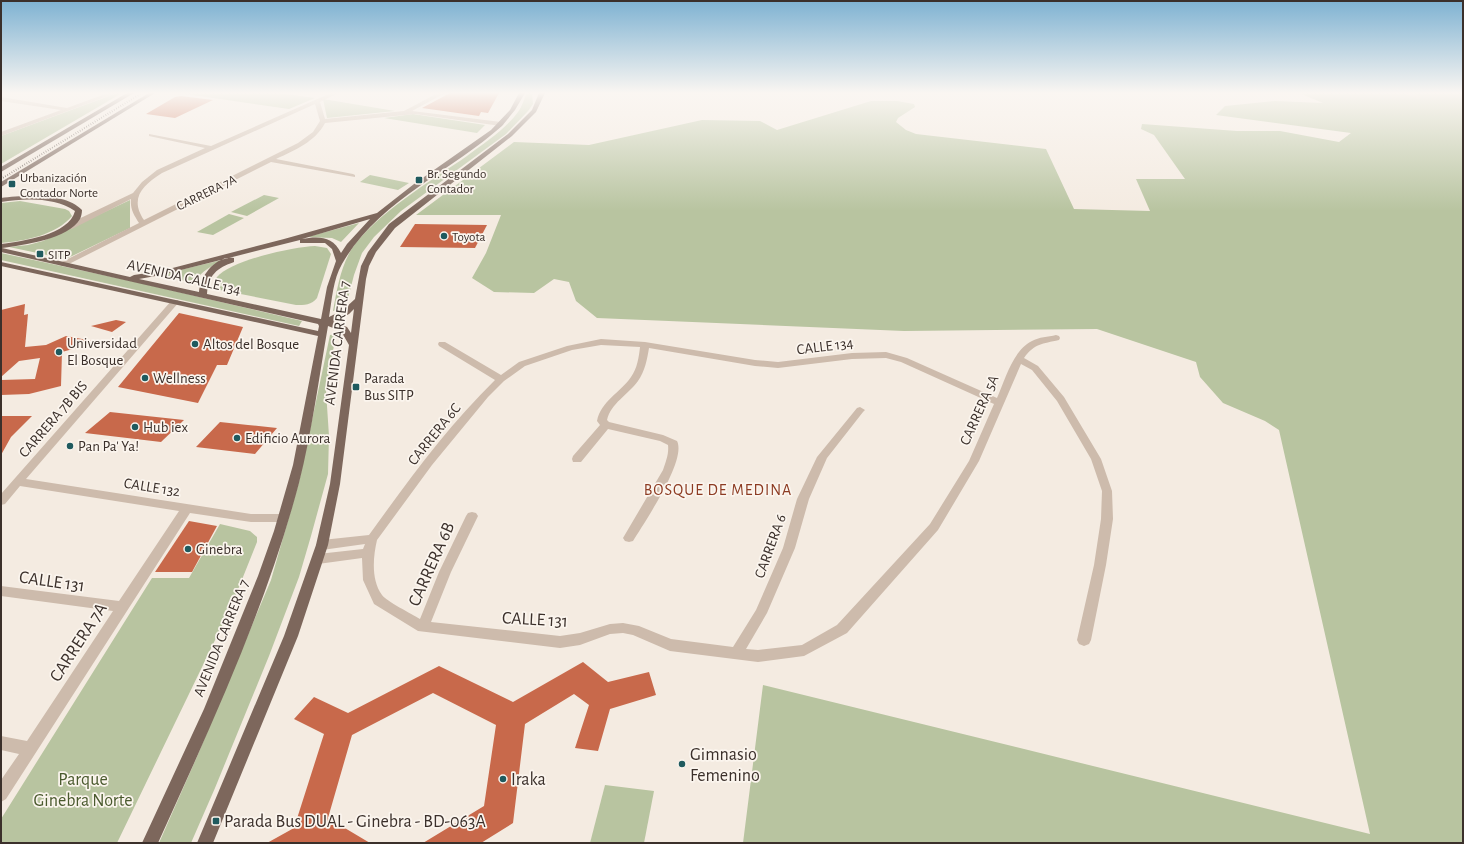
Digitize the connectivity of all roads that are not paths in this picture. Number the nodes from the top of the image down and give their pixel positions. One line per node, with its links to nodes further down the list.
1 (65, 132): 10 (main road)
2 (88, 132): 12 (main road)
3 (247, 132): 8 (street)
4 (316, 132): 9 (street, CARRERA 7A)
5 (490, 132): 15 (main road, AVENIDA CARRERA 7)
6 (513, 132): 25 (main road, AVENIDA CARRERA 7)
7 (150, 135): 8 (street)
8 (212, 148): 13 (street)
9 (271, 160): 11 (street); 16 (street, CARRERA 7A)
10 (1, 170)
11 (353, 176)
12 (1, 186)
13 (135, 195): 16 (street); 17 (street)
14 (1, 200): 17 (main road)
15 (382, 214): 20 (main road, AVENIDA CARRERA 7); 23 (main road)
16 (143, 224): 22 (street, CARRERA 7A)
17 (68, 227): 18 (main road)
18 (1, 246)
19 (1, 250): 22 (main road, AVENIDA CALLE 134)
20 (340, 262): 24 (main road); 27 (main road, AVENIDA CARRERA 7)
21 (1, 264): 26 (main road, AVENIDA CALLE 134)
22 (62, 264): 23 (main road, AVENIDA CALLE 134)
23 (126, 278): 24 (main road, AVENIDA CALLE 134)
24 (203, 295): 27 (main road, AVENIDA CALLE 134)
25 (358, 301): 27 (main road); 31 (main road, AVENIDA CARRERA 7)
26 (175, 302): 28 (main road, AVENIDA CALLE 134); 40 (street, CARRERA 7B BIS)
27 (325, 323): 28 (main road); 29 (main road, AVENIDA CARRERA 7); 31 (main road, AVENIDA CALLE 134)
28 (301, 330): 29 (main road, AVENIDA CALLE 134)
29 (322, 335): 44 (main road, AVENIDA CARRERA 7)
30 (1056, 338): 34 (street)
31 (353, 344): 47 (main road, AVENIDA CARRERA 7)
32 (442, 344): 35 (street)
33 (645, 345): 35 (street, CARRERA 6C); 36 (street, CALLE 134); 38 (street)
34 (1019, 358): 36 (street, CARRERA 5A); 53 (street)
35 (501, 379): 46 (street, CARRERA 6C)
36 (1000, 403): 54 (street, CARRERA 5A)
37 (860, 410): 54 (street, CARRERA 6)
38 (606, 425): 39 (street); 45 (street)
39 (577, 459)
40 (18, 482): 41 (street, CARRERA 7B BIS); 42 (street, CALLE 132)
41 (1, 501)
42 (186, 509): 44 (street, CALLE 132); 51 (street, CARRERA 7A)
43 (472, 516): 52 (street, CARRERA 6B)
44 (282, 518): 58 (main road, AVENIDA CARRERA 7)
45 (629, 538)
46 (372, 539): 47 (street); 48 (street, CARRERA 6C)
47 (322, 545): 49 (main road, AVENIDA CARRERA 7)
48 (368, 552): 49 (street); 52 (street, CARRERA 6C)
49 (318, 559): 59 (main road, AVENIDA CARRERA 7)
50 (1, 592): 51 (street, CALLE 131)
51 (122, 607): 56 (street, CARRERA 7A)
52 (423, 627): 54 (street, CALLE 131)
53 (1084, 640)
54 (736, 654)
55 (1, 744): 56 (street)
56 (30, 749): 57 (street, CARRERA 7A)
57 (1, 794)
58 (150, 843)
59 (205, 843)

